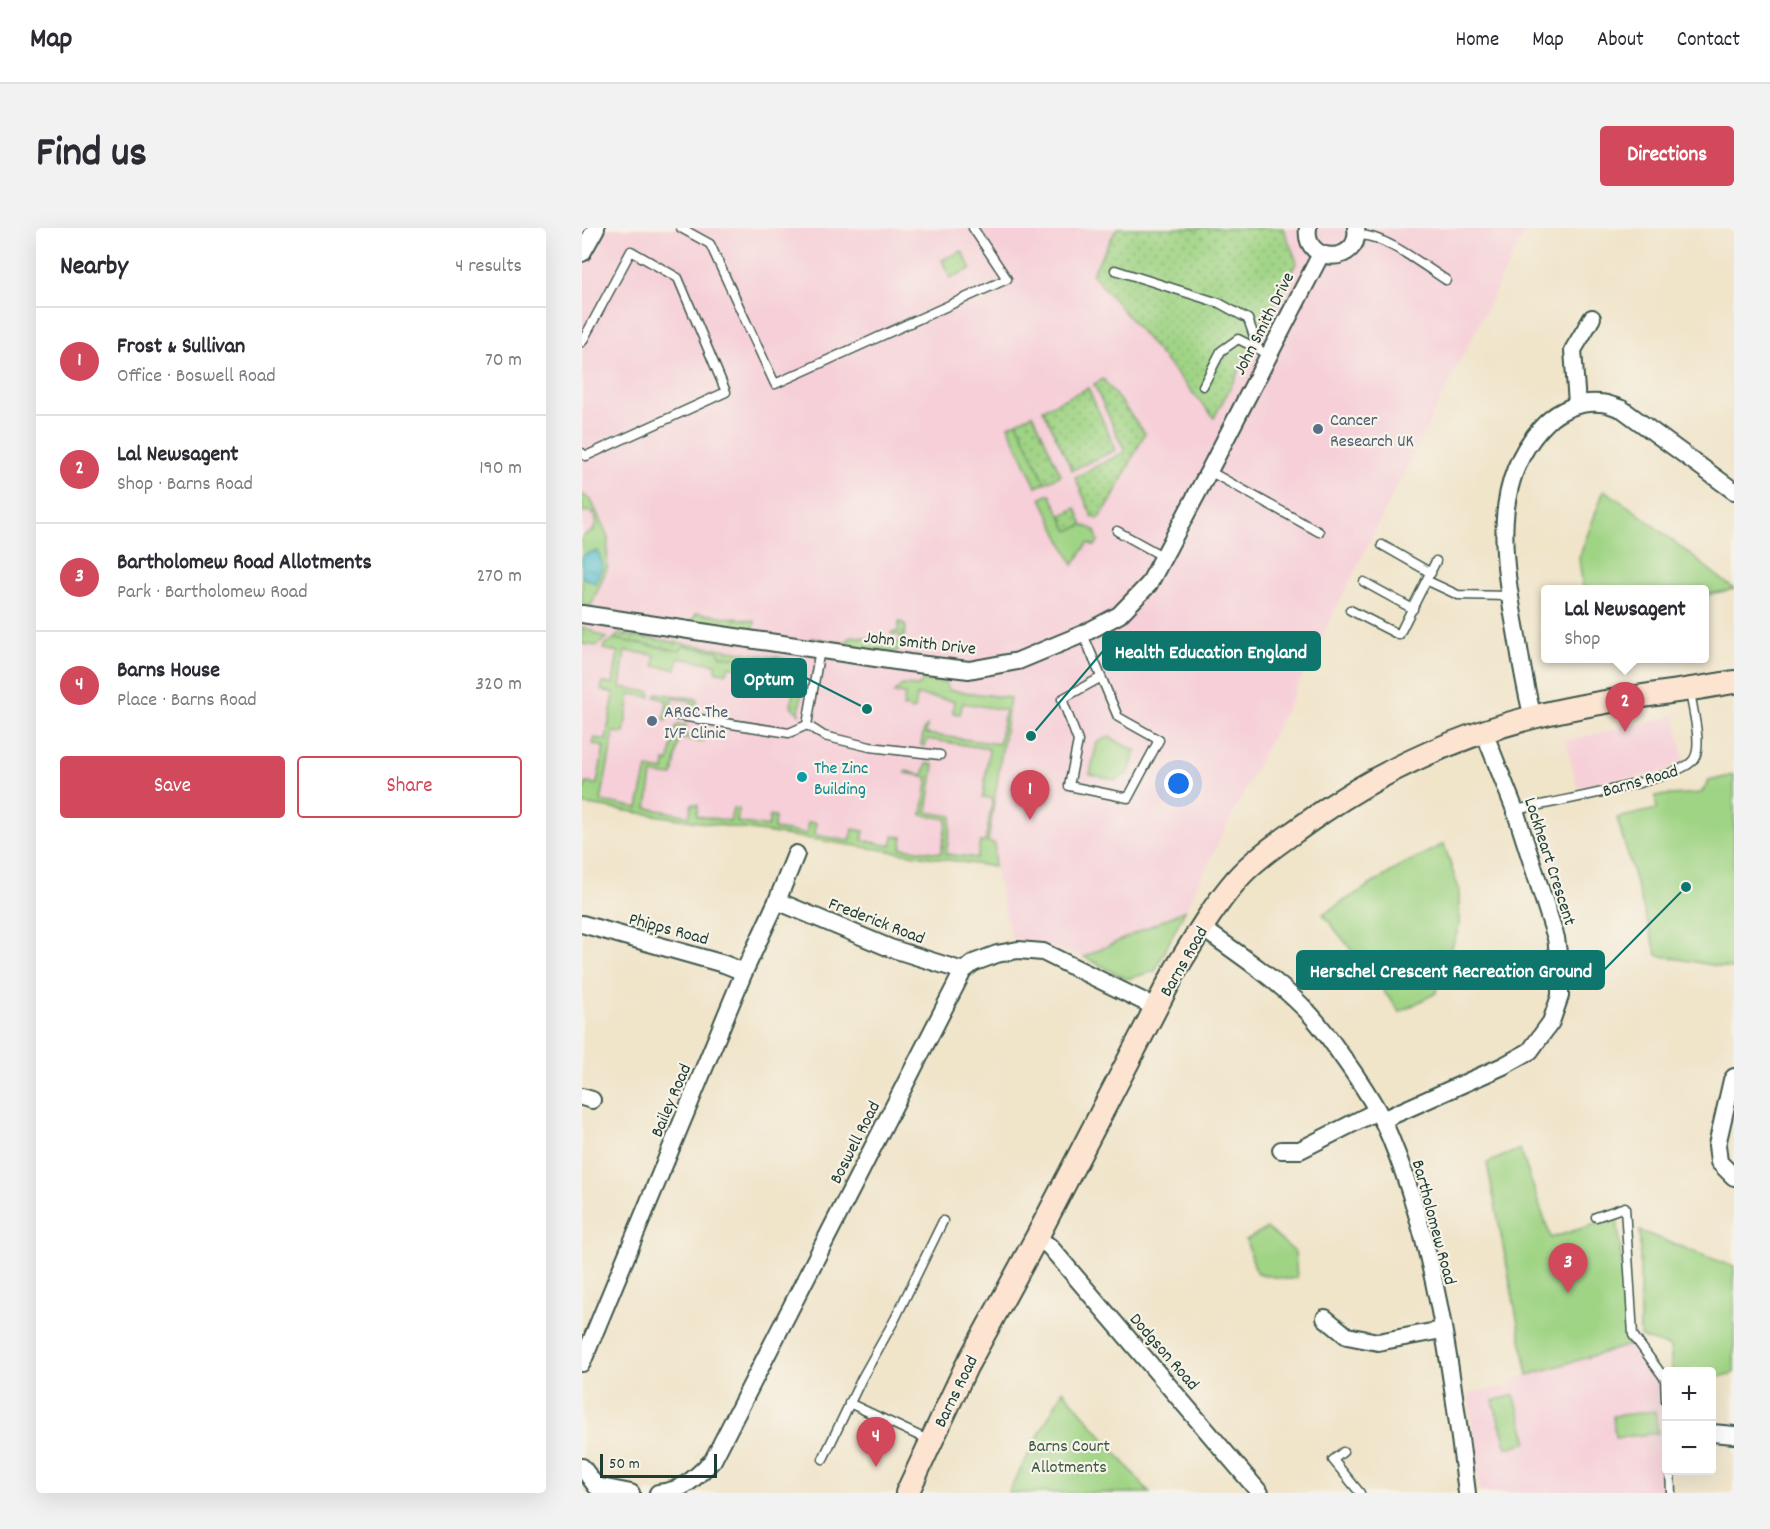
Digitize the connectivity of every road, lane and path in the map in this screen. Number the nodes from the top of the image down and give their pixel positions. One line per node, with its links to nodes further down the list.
1 (596, 228): 6 (street)
2 (681, 228): 3 (lane)
3 (973, 228)
4 (1308, 228): 7 (street)
5 (1356, 231): 7 (street); 9 (lane)
6 (583, 248)
7 (1321, 254): 12 (street, John Smith Drive)
8 (1115, 270): 12 (lane)
9 (1446, 280)
10 (1592, 318): 14 (street)
11 (582, 342): 15 (lane)
12 (1263, 351): 13 (lane); 16 (street, John Smith Drive)
13 (1203, 386)
14 (1578, 404): 17 (street); 25 (street)
15 (582, 453)
16 (1209, 471): 19 (lane); 21 (street, John Smith Drive)
17 (1734, 491)
18 (1117, 531): 21 (lane)
19 (1319, 532)
20 (1382, 545): 23 (lane)
21 (1164, 557): 29 (street, John Smith Drive)
22 (1436, 561): 23 (lane)
23 (1429, 577): 25 (lane); 26 (lane)
24 (1364, 582): 26 (lane)
25 (1509, 596): 35 (street)
26 (1413, 609): 27 (lane)
27 (1350, 610)
28 (582, 615): 30 (street, John Smith Drive)
29 (1083, 634): 30 (street, John Smith Drive); 31 (lane)
30 (820, 649): 36 (lane)
31 (1100, 678): 31 (lane)
32 (1734, 682): 33 (street, Barns Road)
33 (1690, 690): 35 (street, Barns Road); 39 (lane, Barns Road)
34 (674, 715): 36 (lane)
35 (1533, 717): 37 (street, Barns Road)
36 (807, 725): 38 (lane)
37 (1484, 732): 39 (street, Lockheart Crescent); 43 (street, Barns Road)
38 (940, 755)
39 (1515, 810): 48 (street, Lockheart Crescent)
40 (796, 854): 41 (street, Bailey Road)
41 (777, 901): 44 (street, Frederick Road); 45 (street, Bailey Road)
42 (582, 924): 45 (street, Phipps Road)
43 (1202, 928): 46 (street, Barns Road); 48 (street, Bartholomew Road)
44 (963, 971): 46 (street); 68 (street, Boswell Road)
45 (744, 972): 56 (street, Bailey Road)
46 (1157, 1008): 53 (street, Barns Road)
47 (1734, 1077): 50 (street)
48 (1380, 1116): 49 (street, Lockheart Crescent); 55 (street, Bartholomew Road)
49 (1281, 1150)
50 (1734, 1177)
51 (1596, 1217): 57 (lane)
52 (943, 1221): 58 (lane)
53 (1037, 1237): 61 (street, Barns Road); 70 (street, Dodgson Road)
54 (1325, 1318): 55 (street)
55 (1442, 1330): 72 (street, Bartholomew Road)
56 (582, 1363)
57 (1662, 1375)
58 (849, 1403): 61 (lane); 63 (lane)
59 (1716, 1433): 60 (street)
60 (1734, 1435)
61 (931, 1441): 69 (street, Barns Road)
62 (1343, 1452): 71 (lane)
63 (823, 1459)
64 (582, 1467): 66 (street)
65 (1670, 1475): 73 (lane)
66 (593, 1490): 67 (street)
67 (632, 1493)
68 (658, 1493)
69 (907, 1493)
70 (1260, 1493)
71 (1360, 1493)
72 (1467, 1493)
73 (1671, 1493)

